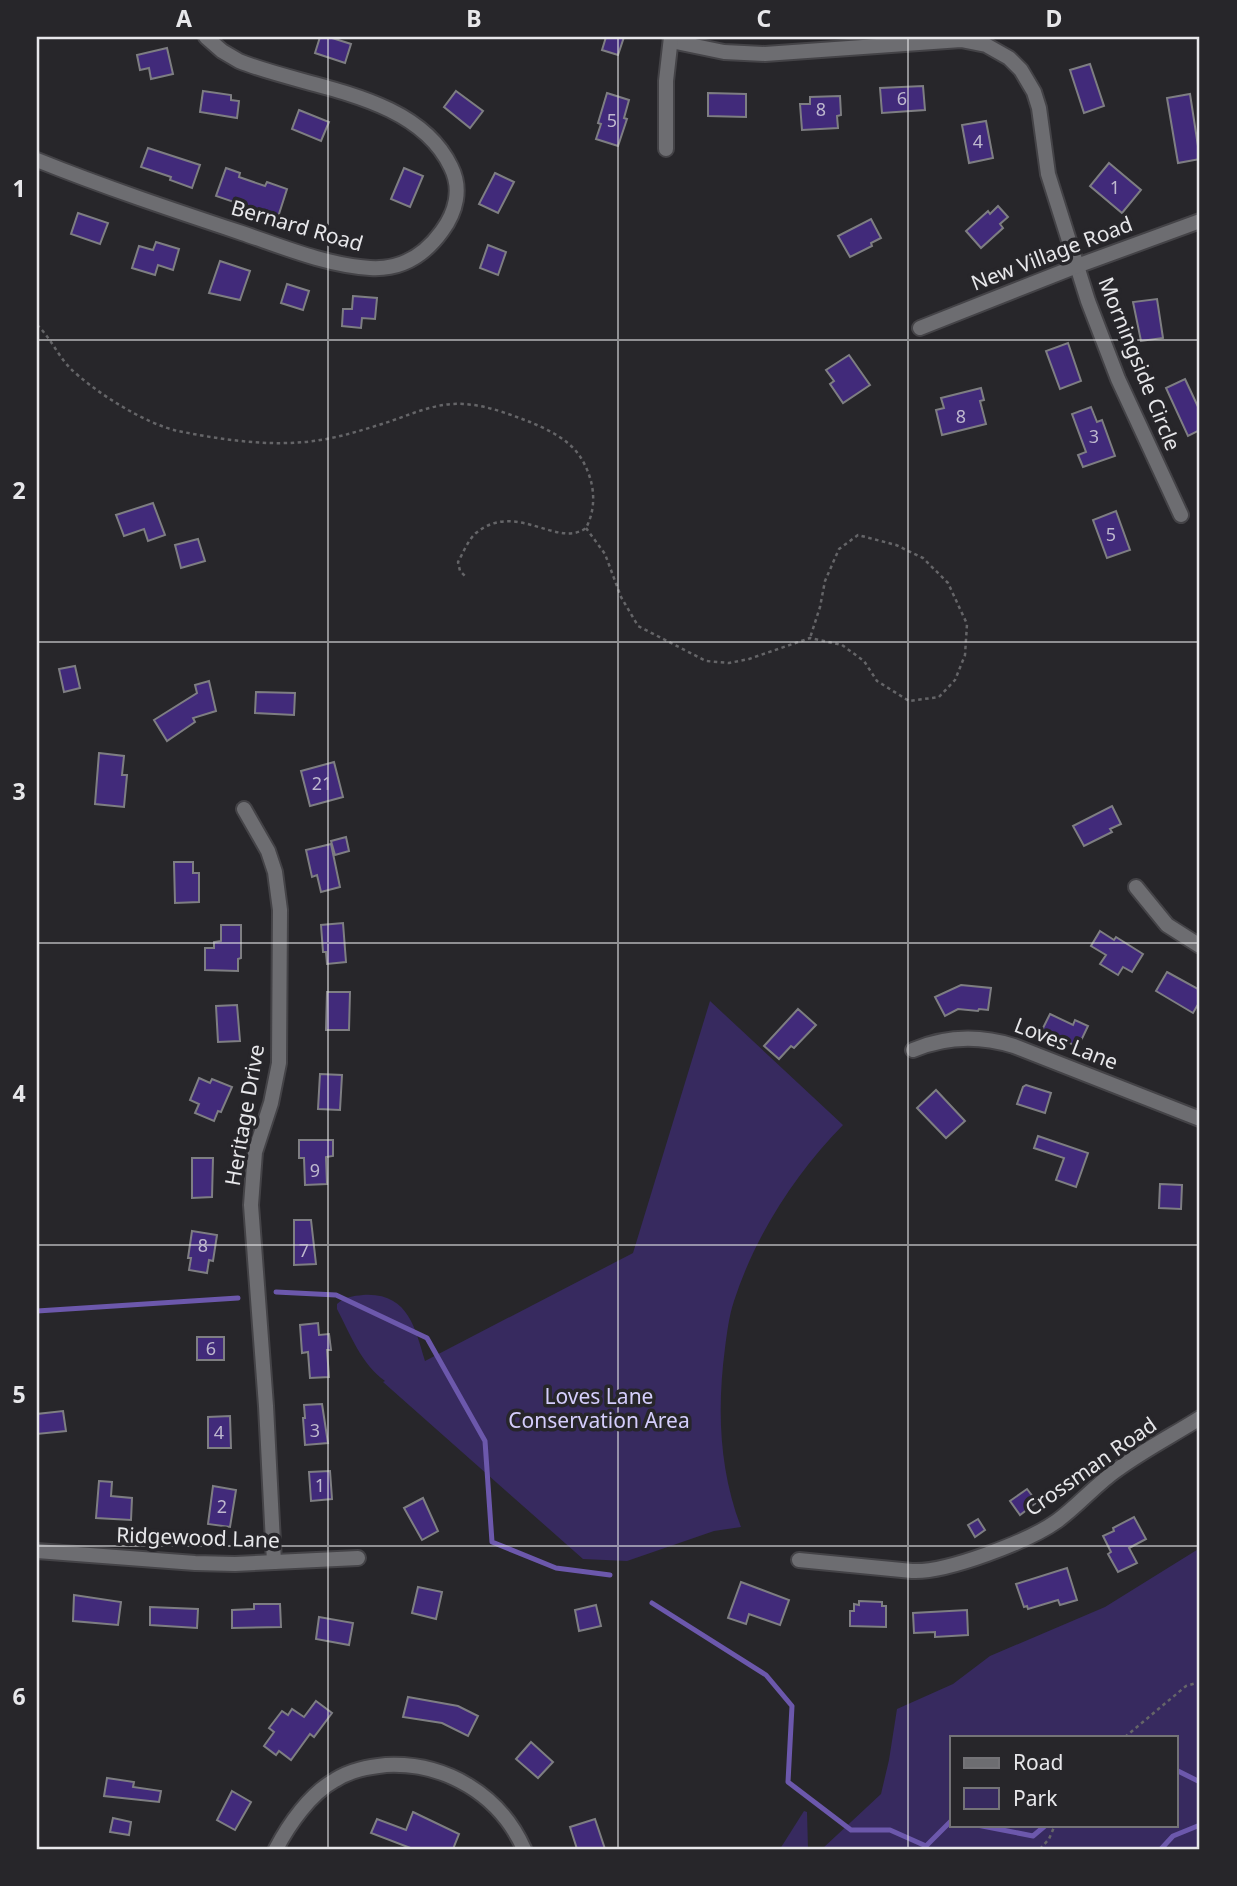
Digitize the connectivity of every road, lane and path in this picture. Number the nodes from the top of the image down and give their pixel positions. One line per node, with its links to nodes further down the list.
1 (206, 37): 4 (street, Bernard Road)
2 (671, 39): 3 (street); 6 (street, Morningside Circle)
3 (666, 149)
4 (37, 160)
5 (1200, 221): 6 (street, New Village Road)
6 (1077, 266): 8 (street, New Village Road); 9 (street, Morningside Circle)
7 (37, 325): 10 (path)
8 (919, 328)
9 (1181, 515)
10 (586, 528): 11 (path); 12 (path)
11 (465, 576)
12 (810, 638): 12 (path)
13 (244, 809): 22 (street, Heritage Drive)
14 (1136, 887): 15 (street)
15 (1200, 946)
16 (912, 1050): 17 (street, Loves Lane)
17 (1200, 1119)
18 (1200, 1418): 21 (street, Crossman Road)
19 (37, 1551): 22 (street, Ridgewood Lane)
20 (358, 1558): 22 (street, Ridgewood Lane)
21 (799, 1560)
22 (274, 1562)
23 (1200, 1682): 24 (path)
24 (1126, 1736)
25 (1055, 1826): 28 (path)
26 (276, 1849): 27 (street)
27 (524, 1849)
28 (1040, 1849)

